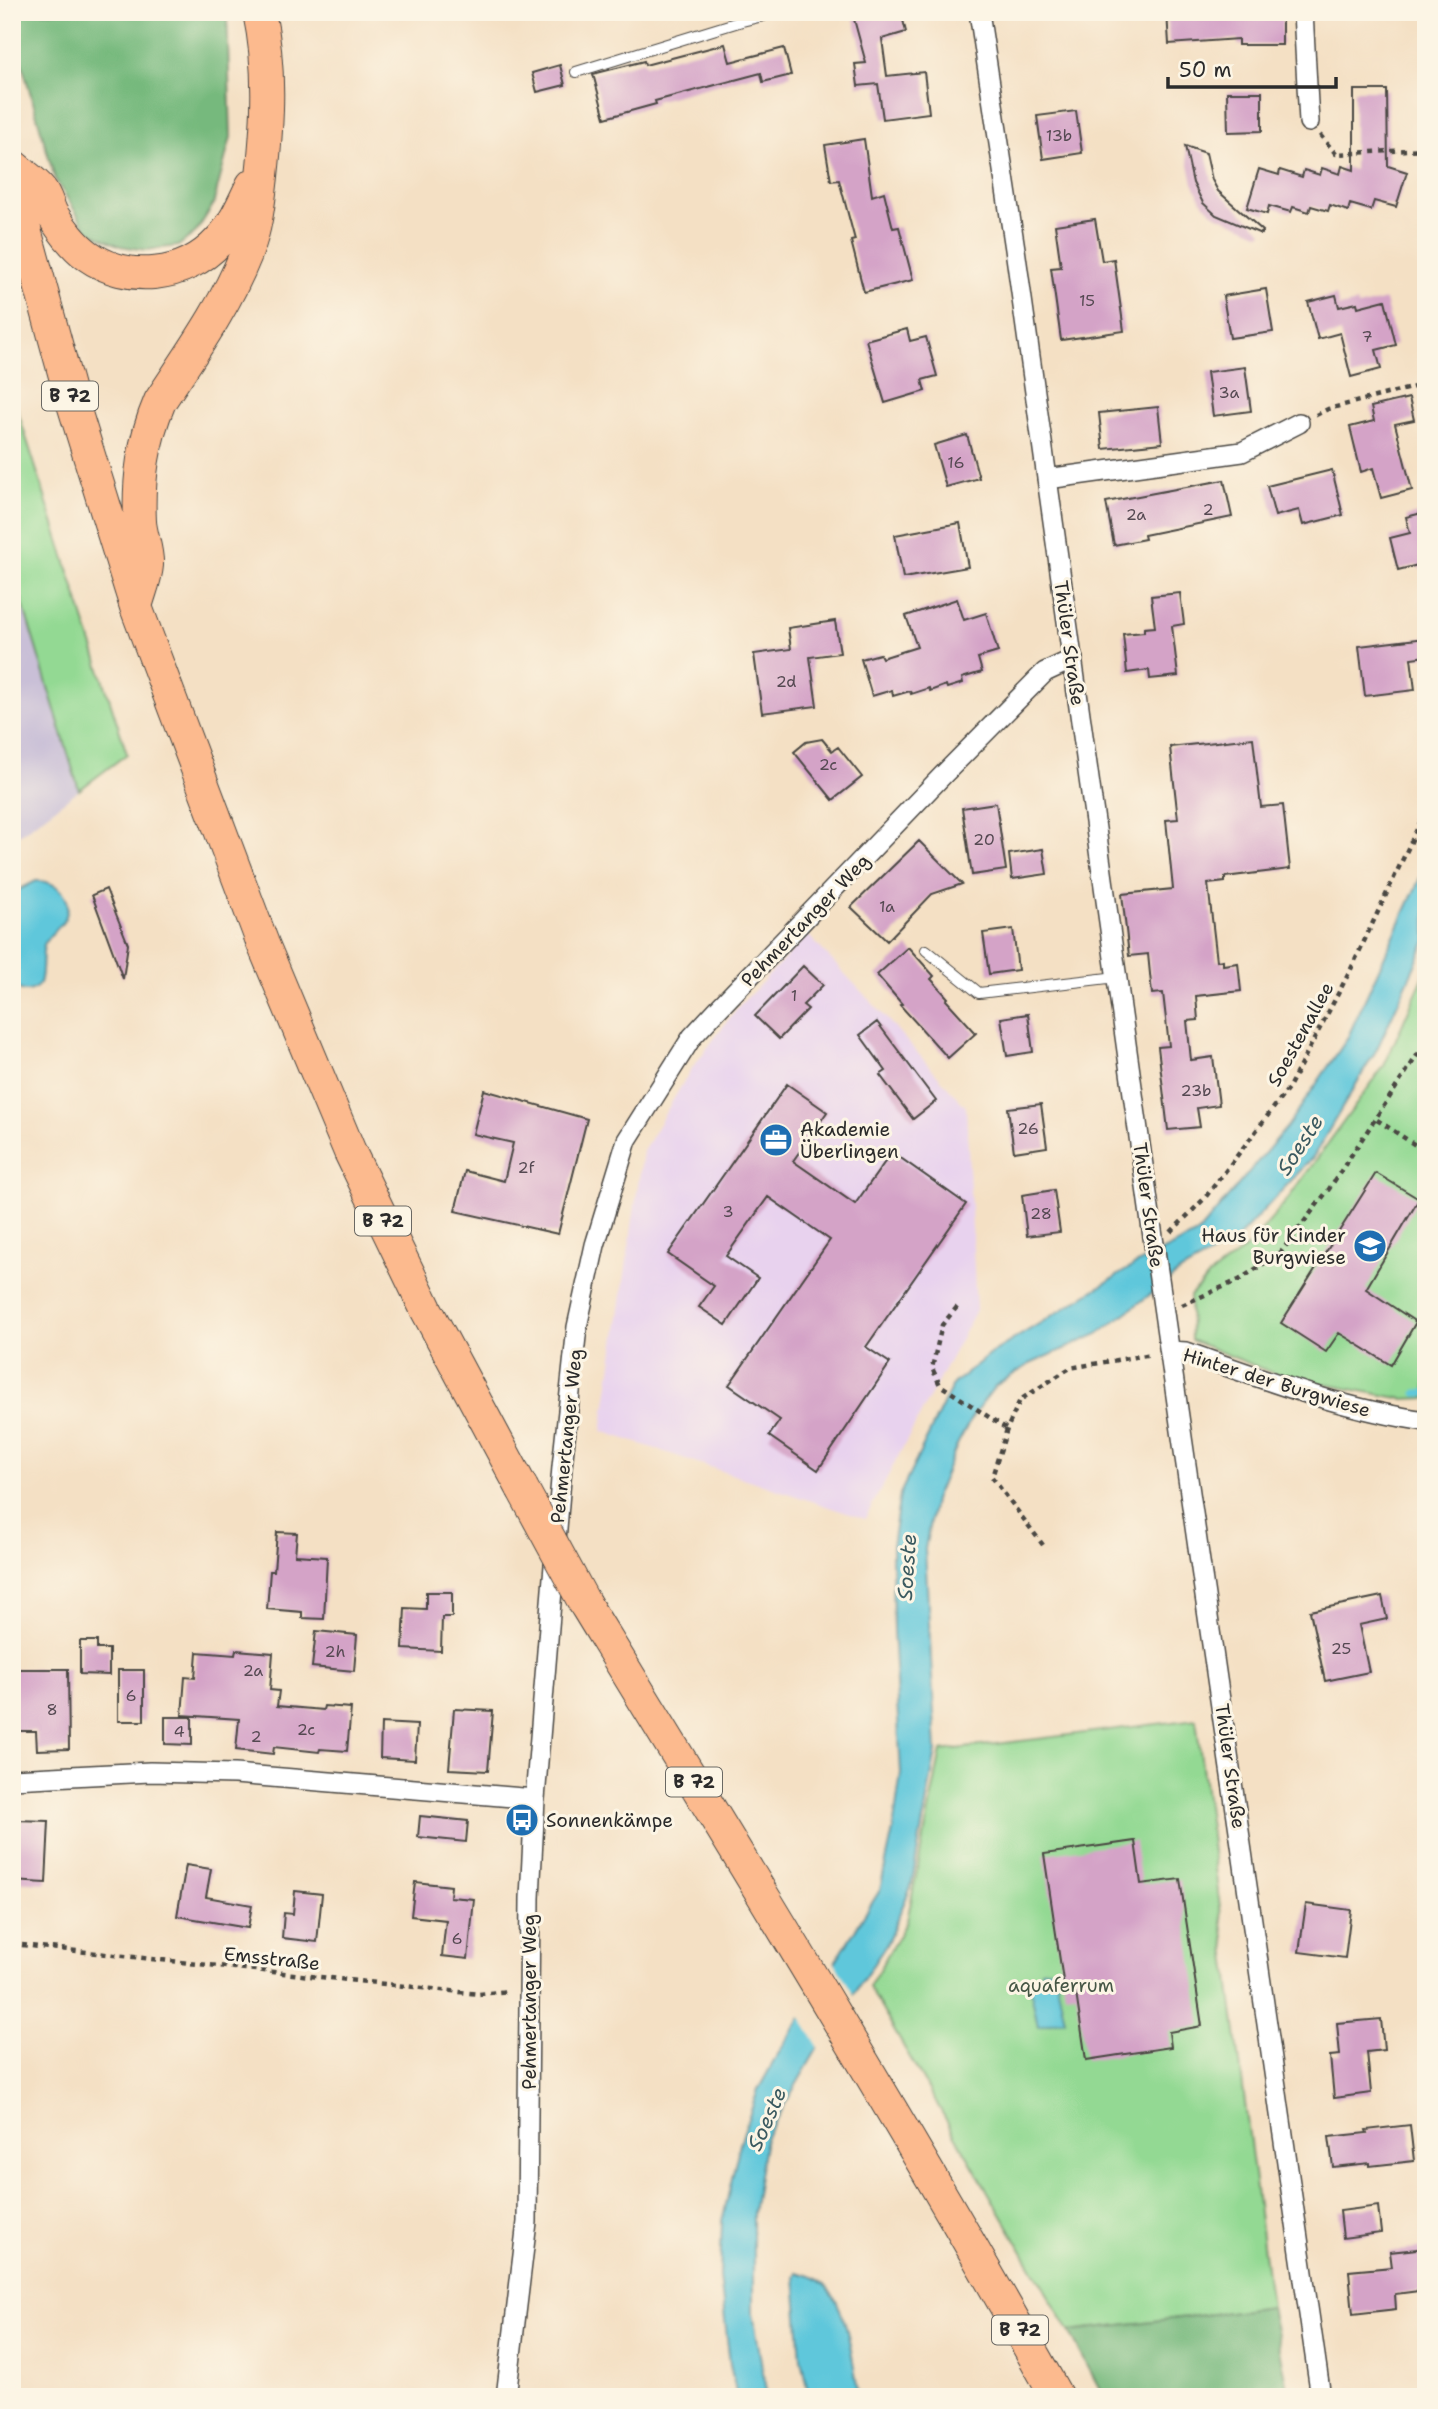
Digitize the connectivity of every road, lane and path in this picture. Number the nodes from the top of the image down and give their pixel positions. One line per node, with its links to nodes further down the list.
1 (260, 12): 8 (highway)
2 (779, 12): 5 (lane)
3 (978, 12): 13 (street, Thüler Straße)
4 (1303, 12): 6 (street)
5 (576, 72)
6 (1309, 122): 7 (path)
7 (1426, 149)
8 (263, 162): 9 (highway); 14 (highway)
9 (12, 164)
10 (12, 182): 14 (highway, B 72)
11 (1426, 384): 12 (path)
12 (1299, 423): 13 (street)
13 (1047, 479): 15 (street, Thüler Straße)
14 (136, 607): 34 (highway, B 72, bridge)
15 (1073, 659): 18 (street, Thüler Straße); 30 (street, Pehmertanger Weg)
16 (1426, 810): 22 (path, Soestenallee)
17 (926, 950): 18 (lane)
18 (1117, 977): 22 (street, Thüler Straße)
19 (1426, 1037): 20 (path)
20 (1377, 1120): 21 (path); 23 (path)
21 (1426, 1152)
22 (1154, 1244): 23 (street, Thüler Straße)
23 (1171, 1305): 25 (street, Thüler Straße)
24 (957, 1307): 27 (path)
25 (1170, 1351): 26 (street, Hinter der Burgwiese); 27 (path); 35 (street, Thüler Straße)
26 (1426, 1421)
27 (1007, 1429): 28 (path)
28 (1043, 1545)
29 (12, 1779): 30 (street)
30 (535, 1799): 32 (street, Pehmertanger Weg)
31 (12, 1944): 32 (path, Emsstraße)
32 (530, 1990): 33 (street, Pehmertanger Weg)
33 (506, 2397)
34 (1058, 2397)
35 (1321, 2397)

